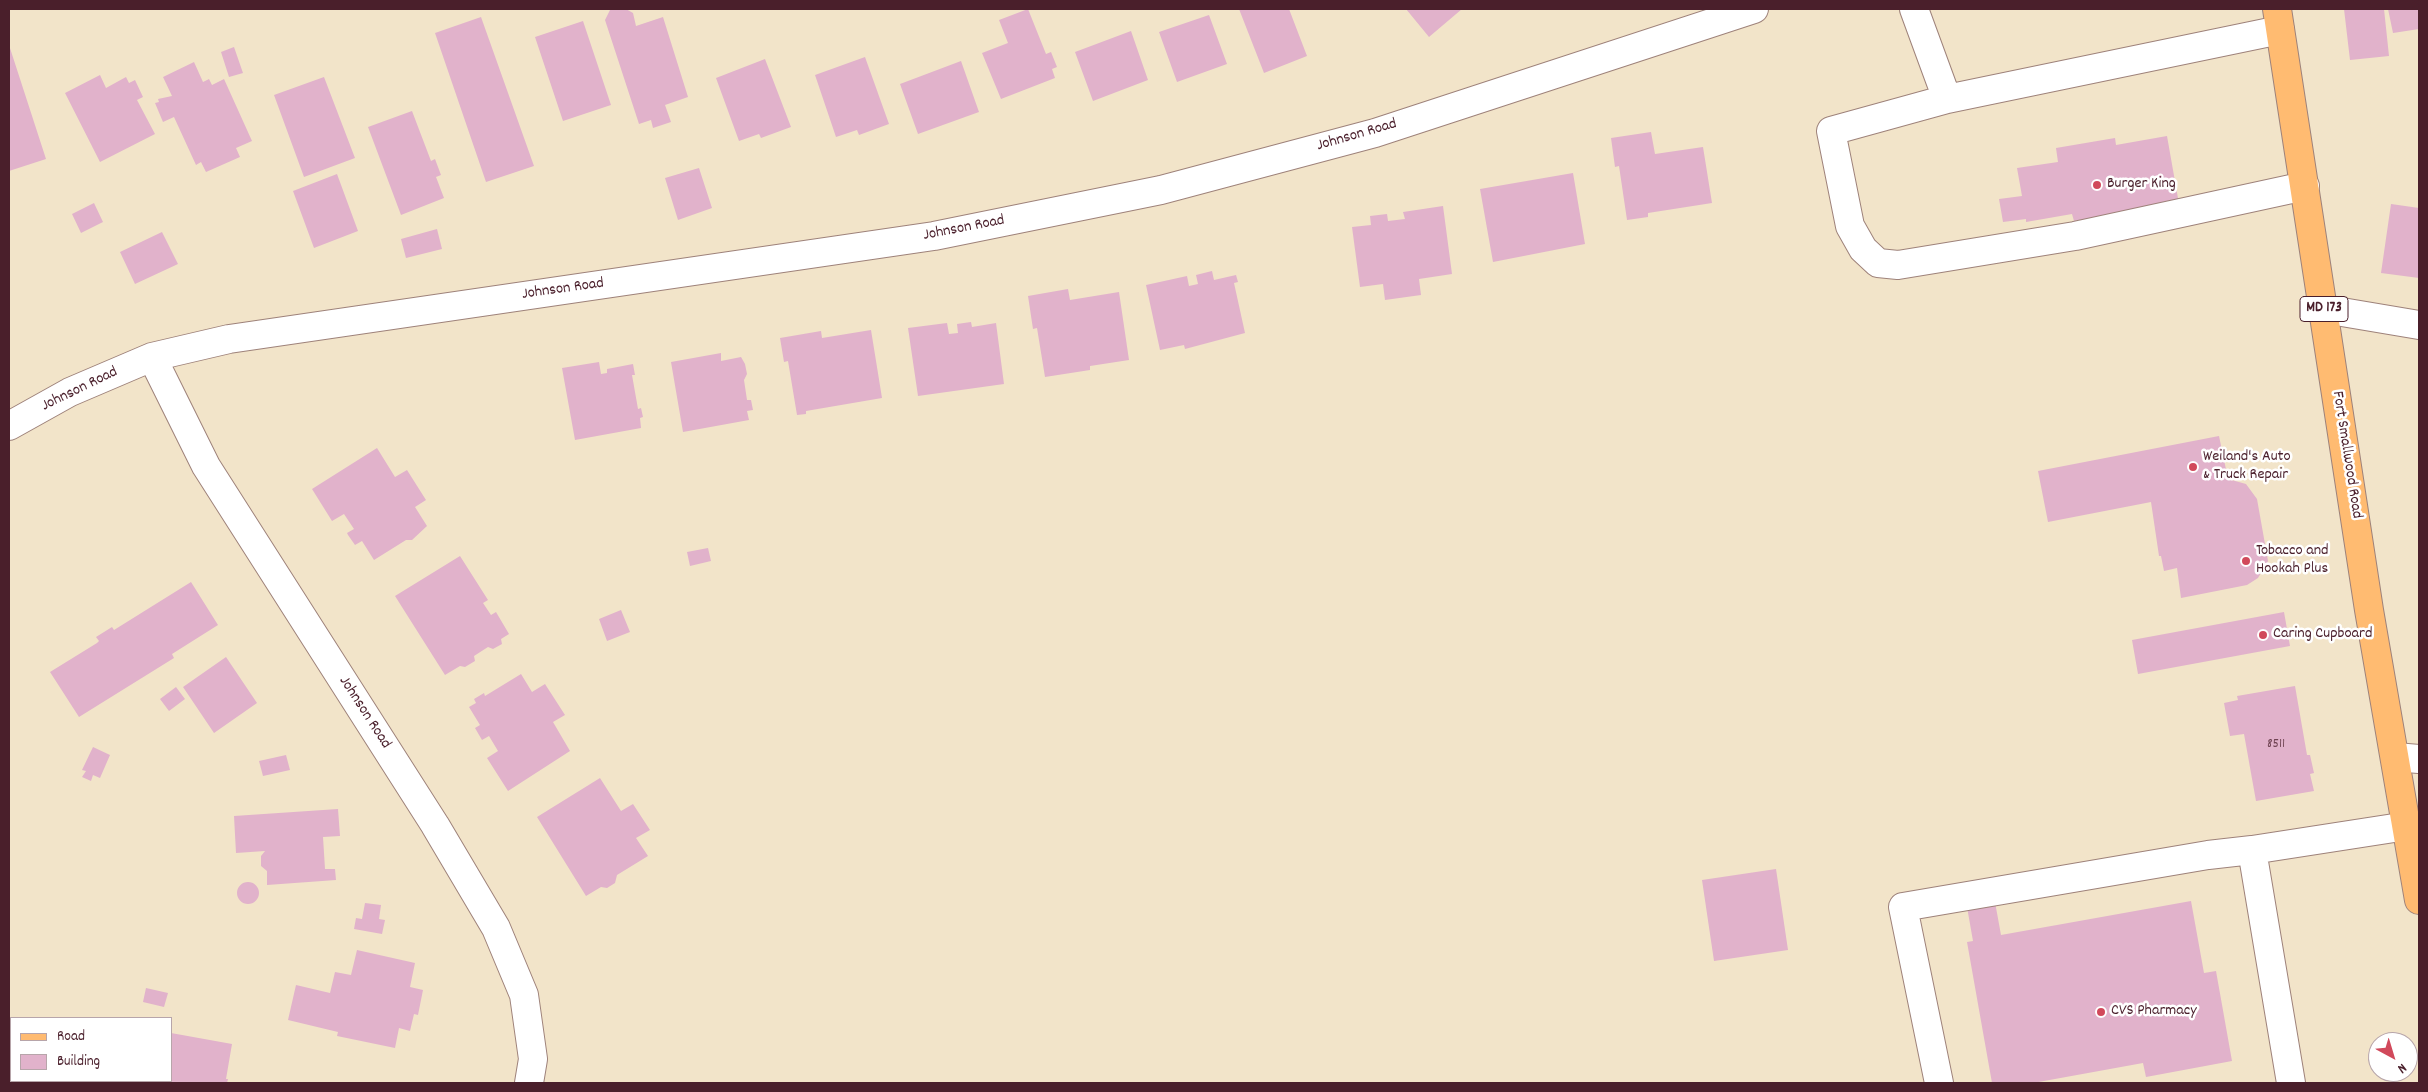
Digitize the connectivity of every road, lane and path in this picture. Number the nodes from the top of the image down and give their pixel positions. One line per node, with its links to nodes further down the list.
1 (1754, 9): 8 (street, Johnson Road)
2 (1914, 9): 4 (street)
3 (2278, 19): 4 (street); 5 (main road, Fort Smallwood Road / MD 173)
4 (1946, 99): 5 (street)
5 (2304, 186): 6 (main road, Fort Smallwood Road / MD 173)
6 (2324, 308): 7 (street); 10 (main road, Fort Smallwood Road / MD 173)
7 (2419, 325)
8 (152, 357): 9 (street, Johnson Road); 14 (street, Johnson Road)
9 (9, 426)
10 (2407, 758): 11 (main road, Fort Smallwood Road / MD 173)
11 (2407, 826): 12 (street); 13 (main road, Fort Smallwood Road / MD 173)
12 (2252, 850): 15 (street); 16 (street)
13 (2418, 888)
14 (529, 1083)
15 (1939, 1083)
16 (2291, 1083)

